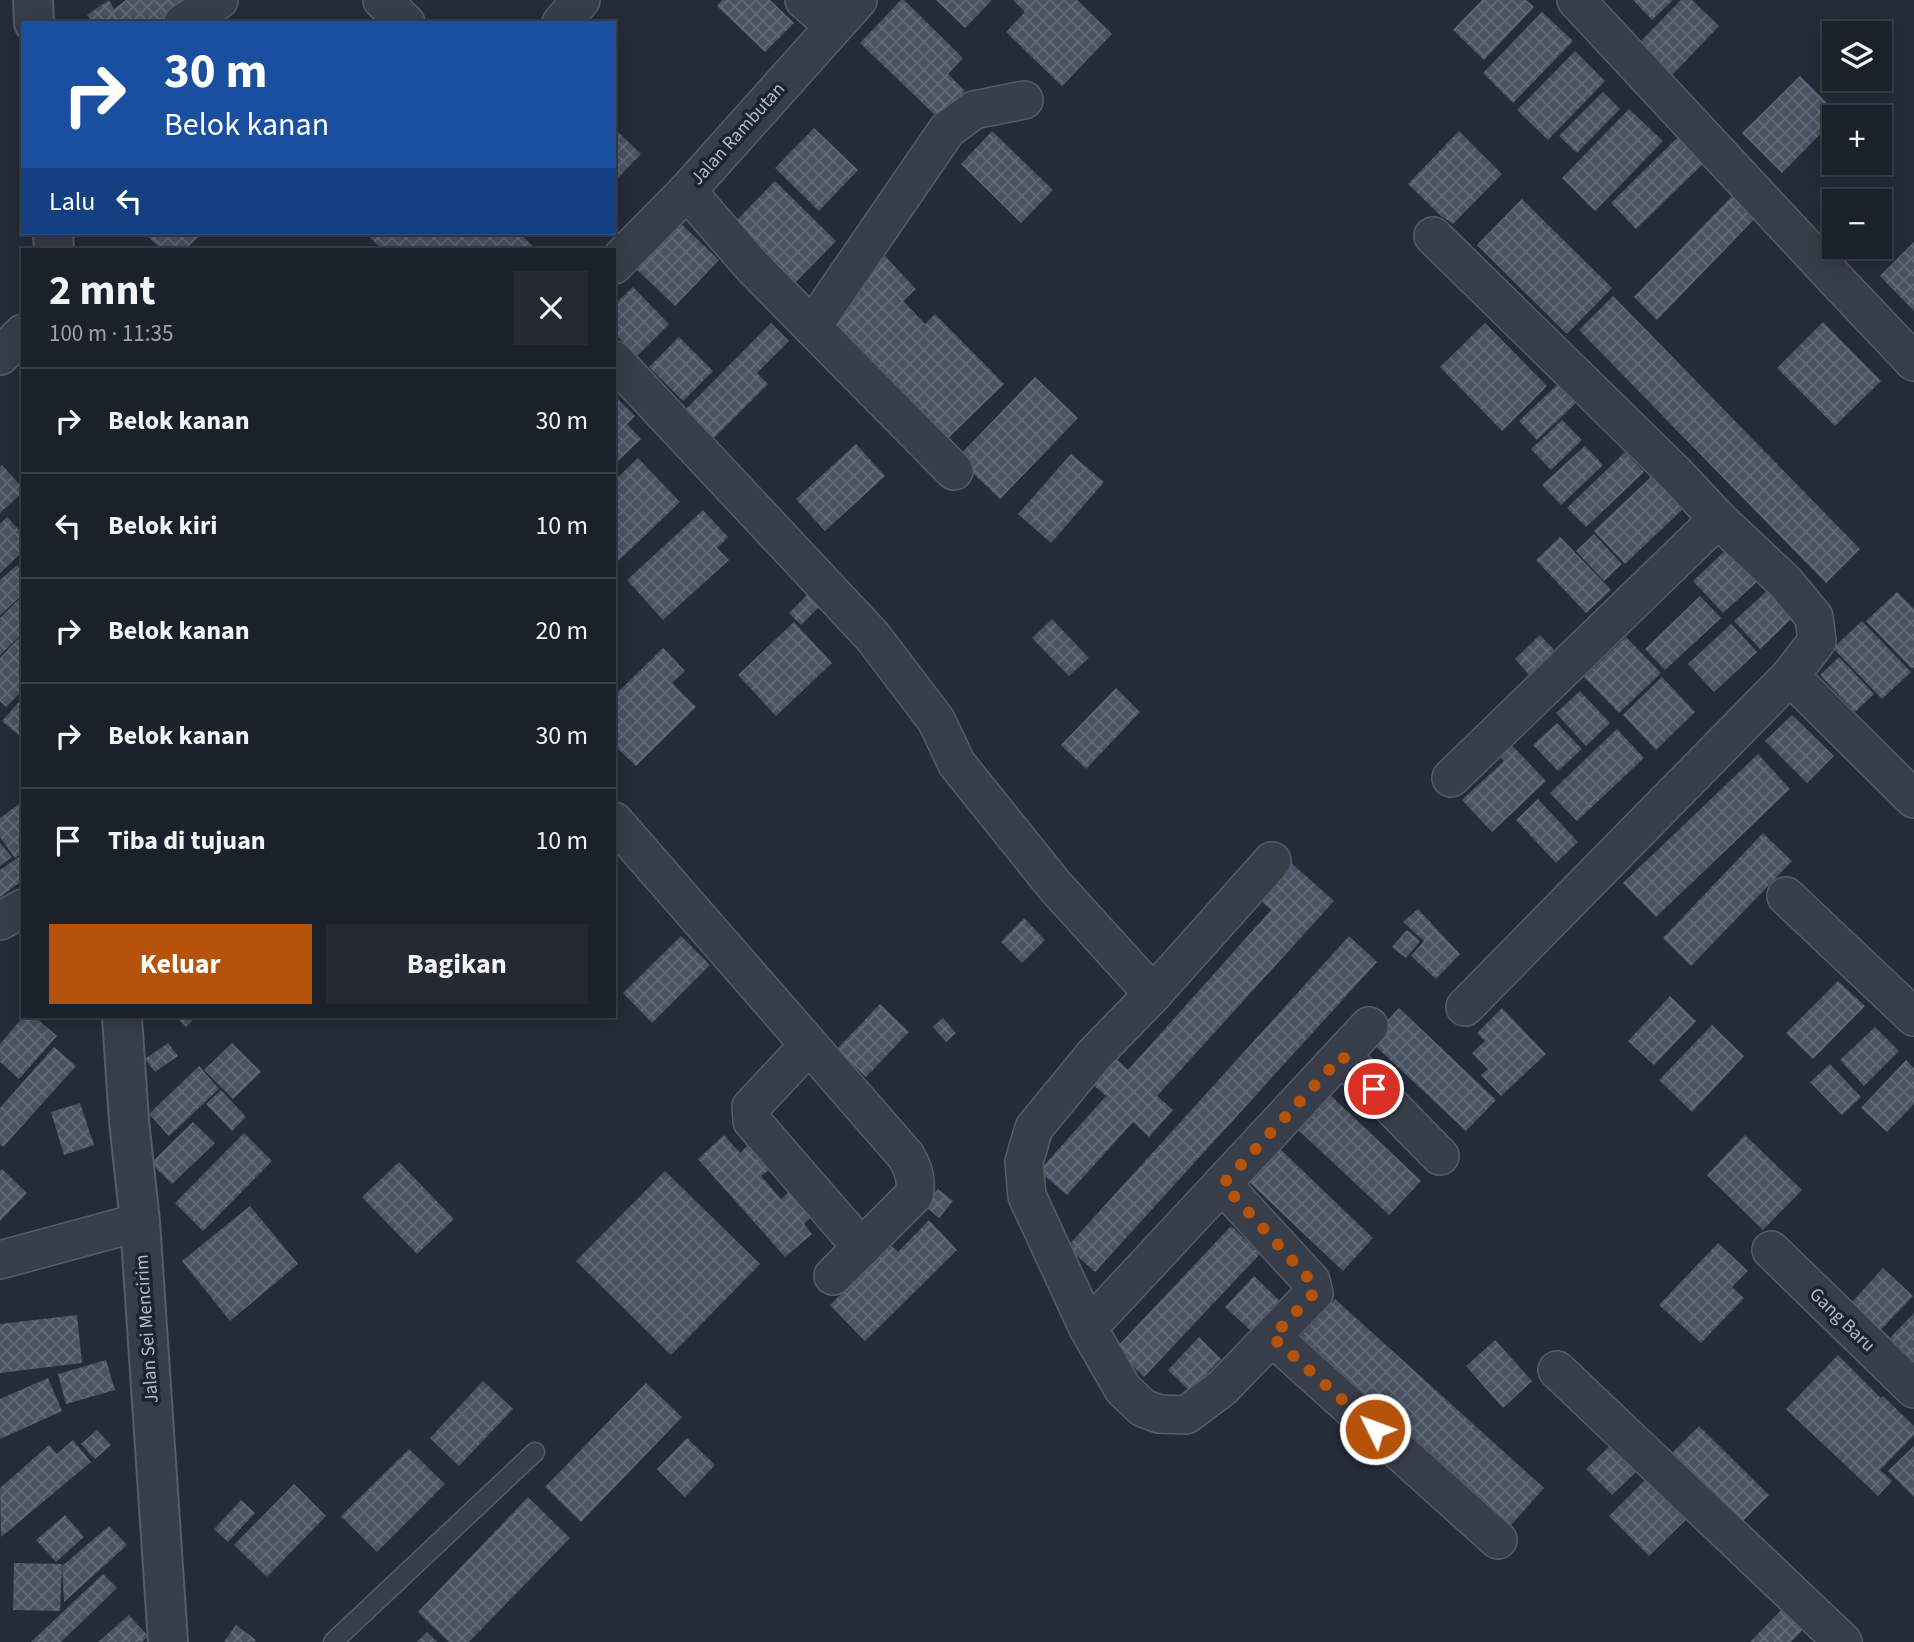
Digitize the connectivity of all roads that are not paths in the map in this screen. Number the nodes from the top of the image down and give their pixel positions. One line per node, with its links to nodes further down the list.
1 (33, 0): 8 (street)
2 (219, 0): 9 (street)
3 (382, 0): 10 (street)
4 (581, 0): 11 (street)
5 (804, 0): 12 (street)
6 (858, 0): 12 (street, Jalan Rambutan)
7 (1576, 0): 21 (street)
8 (34, 21)
9 (186, 21)
10 (404, 21)
11 (563, 21)
12 (834, 26): 14 (street, Jalan Rambutan)
13 (1024, 100): 17 (street)
14 (687, 191): 16 (street, Jalan Rambutan); 17 (street)
15 (1433, 236): 23 (street)
16 (616, 263)
17 (812, 327): 22 (street)
18 (21, 335): 19 (street)
19 (0, 356)
20 (616, 362): 32 (street)
21 (1914, 362)
22 (954, 471)
23 (1718, 519): 24 (street); 25 (street)
24 (1790, 676): 26 (street); 33 (street)
25 (1451, 778)
26 (1914, 799)
27 (616, 823): 37 (street)
28 (1272, 861): 32 (street)
29 (1786, 896): 34 (street)
30 (21, 909): 31 (street)
31 (0, 922)
32 (1145, 986): 46 (street)
33 (1465, 1007)
34 (1914, 1017)
35 (122, 1018): 41 (street, Jalan Sei Mencirim)
36 (1369, 1026): 38 (street)
37 (809, 1045): 42 (street); 42 (street)
38 (1342, 1056): 39 (street); 40 (street)
39 (1440, 1156)
40 (1223, 1184): 46 (street); 47 (street)
41 (139, 1222): 44 (street); 52 (street, Jalan Sei Mencirim)
42 (862, 1248): 45 (street)
43 (1771, 1250): 49 (street, Gang Baru)
44 (0, 1260)
45 (833, 1276)
46 (1088, 1328): 47 (street)
47 (1272, 1337): 51 (street)
48 (1557, 1370): 54 (street)
49 (1914, 1389)
50 (535, 1452): 53 (lane)
51 (1498, 1540)
52 (167, 1642)
53 (333, 1642)
54 (1843, 1642)

